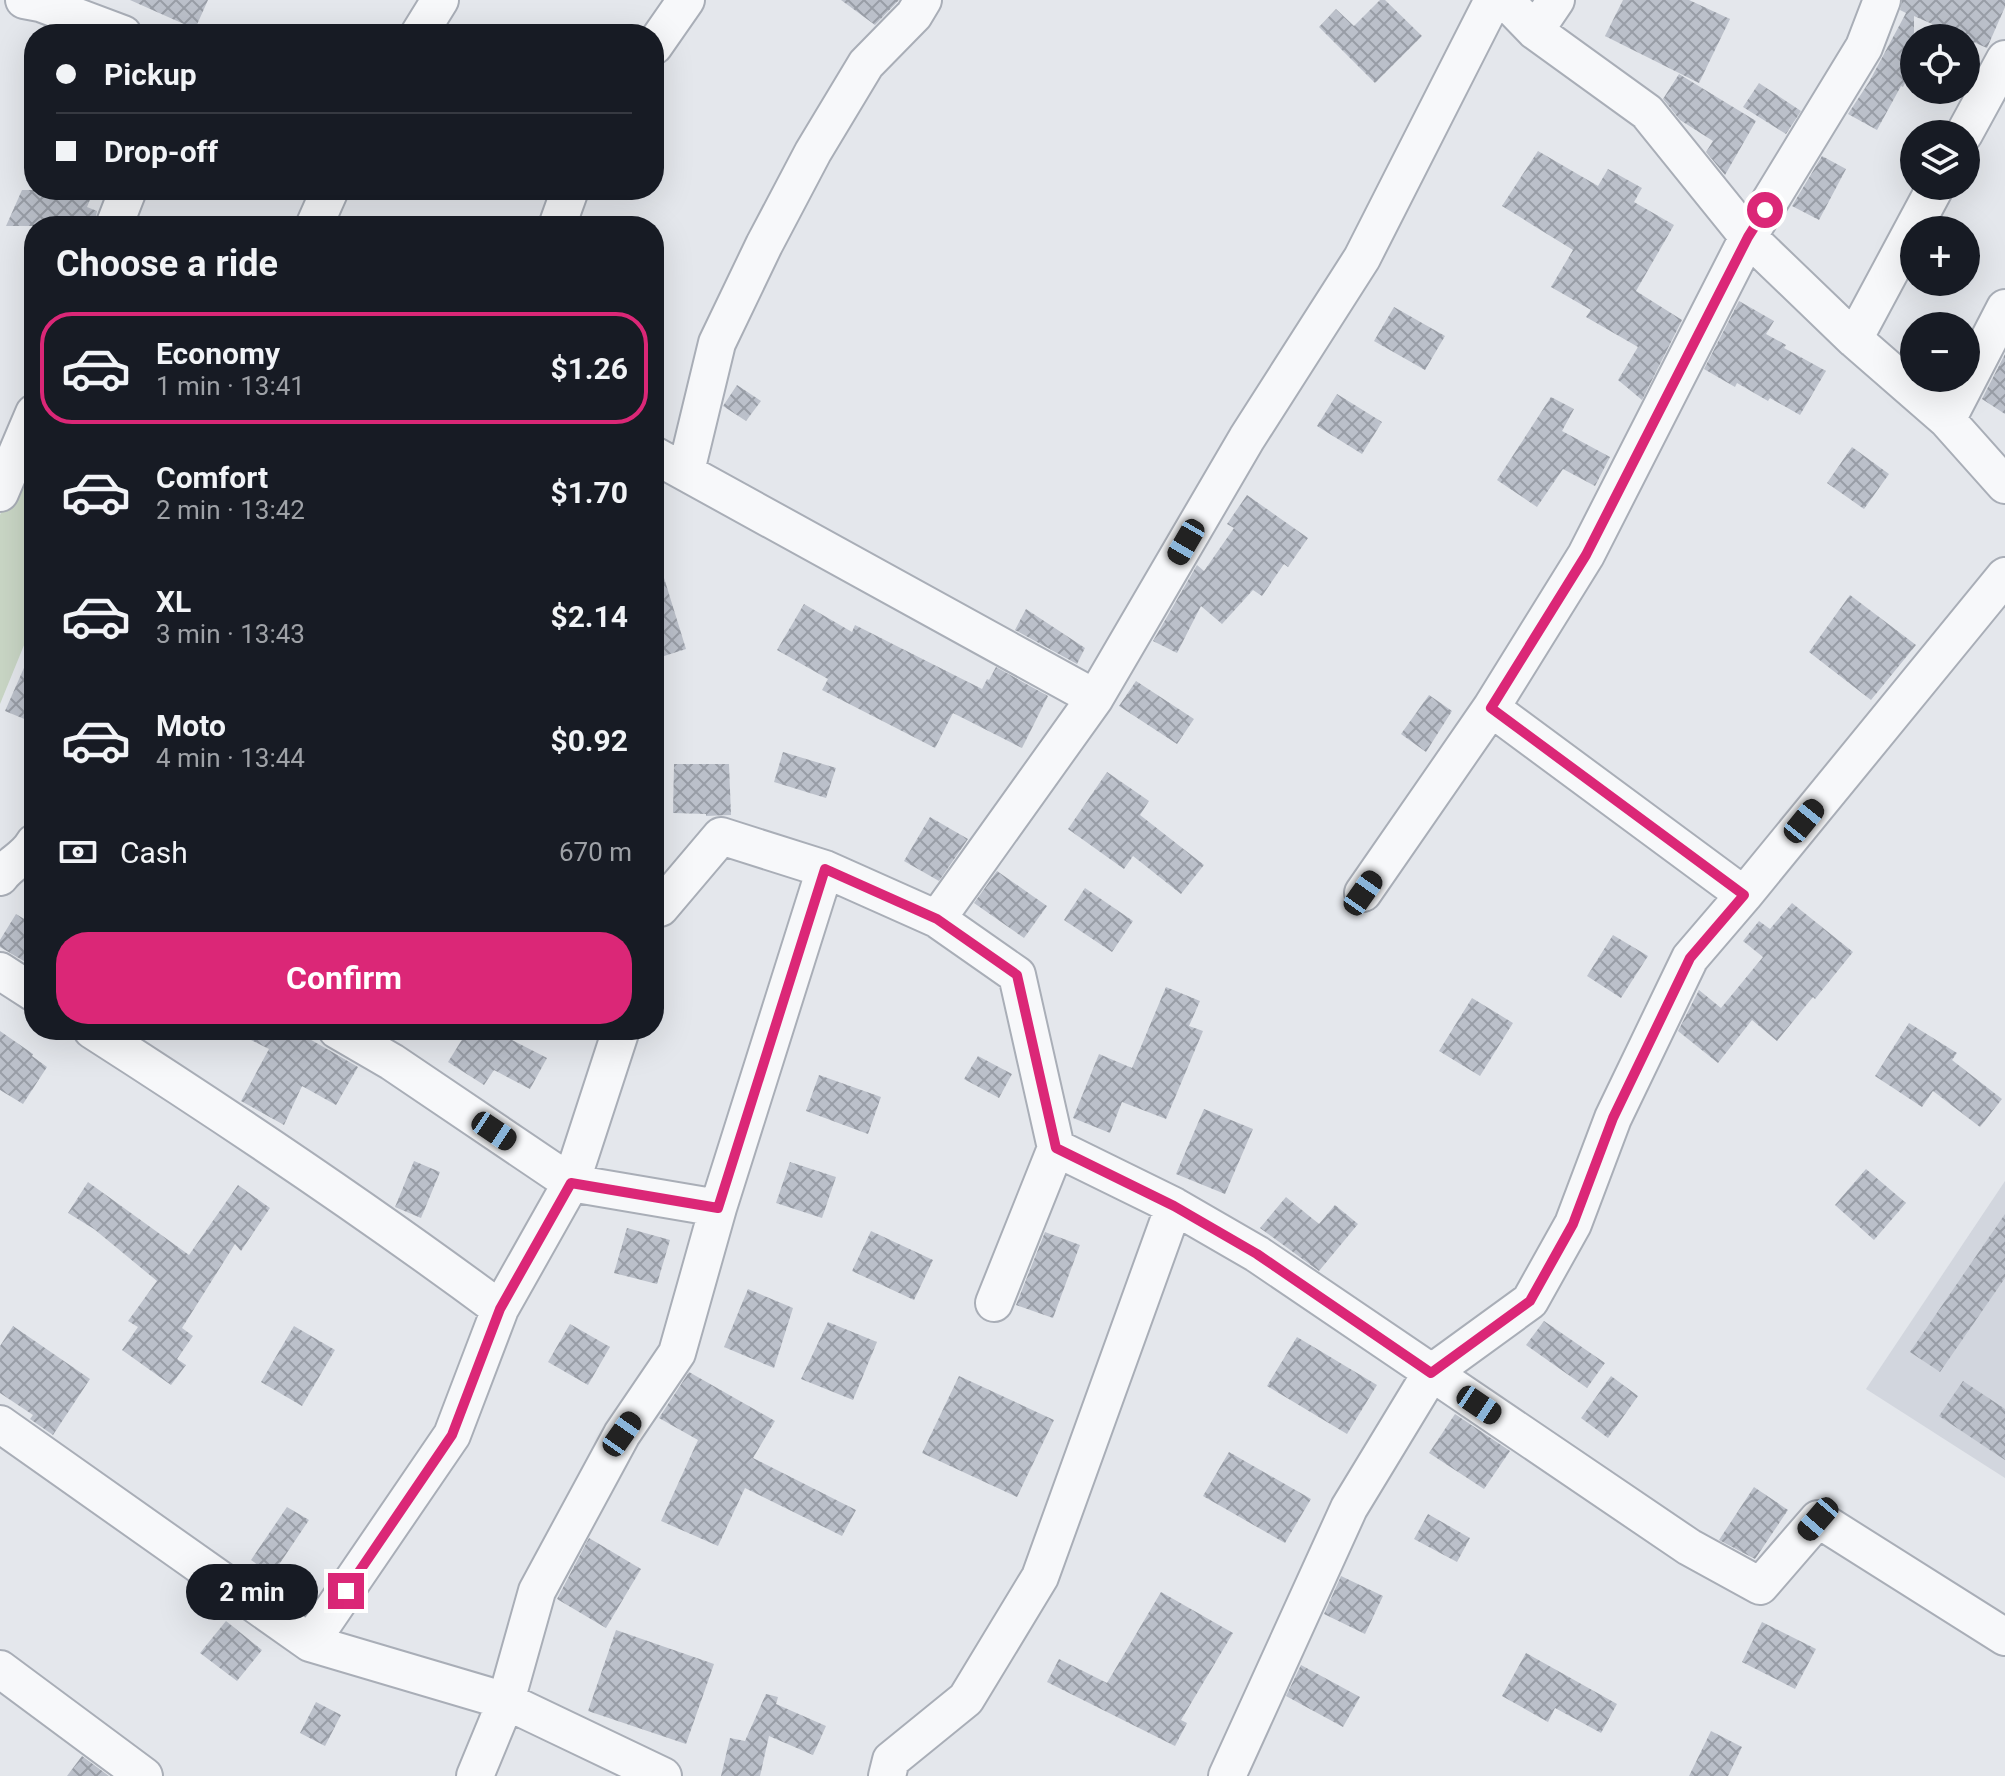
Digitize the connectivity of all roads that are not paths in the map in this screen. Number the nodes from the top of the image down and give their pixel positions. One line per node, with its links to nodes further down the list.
1 (24, 0): 9 (street)
2 (440, 0): 10 (street)
3 (686, 0): 12 (street)
4 (923, 0): 22 (street)
5 (1493, 0): 26 (street)
6 (1505, 0): 11 (street)
7 (1556, 0): 11 (street)
8 (1882, 0): 16 (street)
9 (96, 24)
10 (425, 24)
11 (1535, 31): 16 (street)
12 (664, 32)
13 (2005, 59): 14 (street)
14 (1972, 120)
15 (1928, 200): 18 (street)
16 (1748, 237): 18 (street); 27 (street)
17 (2005, 308): 19 (street)
18 (1854, 339): 19 (street)
19 (1947, 420): 23 (street)
20 (24, 437): 24 (street)
21 (664, 460): 22 (street)
22 (686, 471): 26 (street)
23 (2005, 485)
24 (0, 493)
25 (2005, 576): 30 (street)
26 (1095, 698): 32 (street)
27 (1491, 708): 29 (street); 30 (street)
28 (825, 869): 31 (street); 32 (street); 41 (street)
29 (1363, 893)
30 (1744, 895): 44 (street)
31 (664, 904)
32 (937, 919): 38 (street)
33 (0, 971): 34 (street)
34 (24, 987)
35 (108, 1040): 43 (street)
36 (354, 1040): 39 (street)
37 (618, 1040): 39 (street)
38 (1056, 1148): 40 (street); 42 (street)
39 (571, 1183): 41 (street); 43 (street)
40 (1174, 1206): 44 (street); 53 (street)
41 (718, 1208): 49 (street)
42 (994, 1303)
43 (500, 1309): 47 (street)
44 (1431, 1373): 46 (street); 54 (street)
45 (0, 1424): 47 (street)
46 (2005, 1637)
47 (310, 1643): 49 (street)
48 (0, 1669): 50 (street)
49 (506, 1701): 51 (street); 52 (street)
50 (144, 1776)
51 (475, 1776)
52 (663, 1776)
53 (887, 1776)
54 (1227, 1776)

